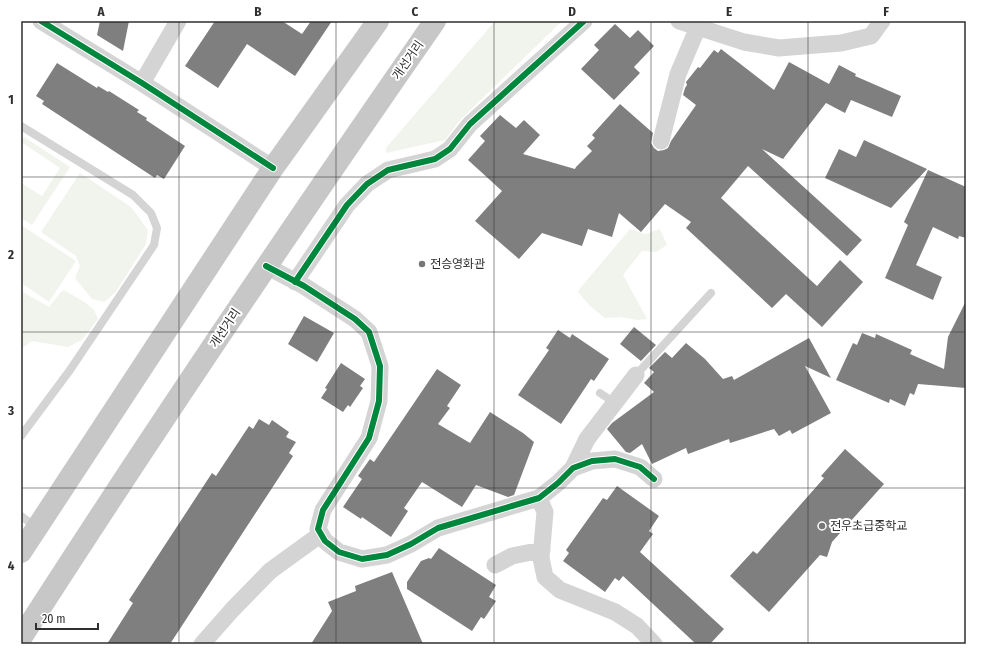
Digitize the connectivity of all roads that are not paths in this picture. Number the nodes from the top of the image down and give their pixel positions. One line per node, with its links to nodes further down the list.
1 (41, 21): 9 (street)
2 (178, 21): 9 (street)
3 (378, 21): 12 (main road)
4 (435, 21): 13 (main road, 개선거리)
5 (584, 21): 14 (street)
6 (679, 21): 8 (street)
7 (882, 21): 8 (street)
8 (698, 27): 11 (street)
9 (142, 83): 12 (street)
10 (21, 126): 19 (lane)
11 (661, 141)
12 (273, 168): 23 (main road)
13 (266, 266): 14 (street); 28 (main road, 개선거리)
14 (295, 282): 24 (street)
15 (710, 293): 16 (lane)
16 (636, 375): 18 (street)
17 (600, 393): 18 (lane)
18 (615, 403): 20 (street)
19 (21, 436)
20 (573, 468): 21 (street); 22 (street)
21 (654, 479)
22 (539, 498): 24 (street); 25 (street)
23 (29, 522): 26 (main road)
24 (321, 534): 29 (street)
25 (542, 550): 27 (street); 30 (street)
26 (21, 552)
27 (495, 565)
28 (21, 638)
29 (202, 644)
30 (654, 644)

